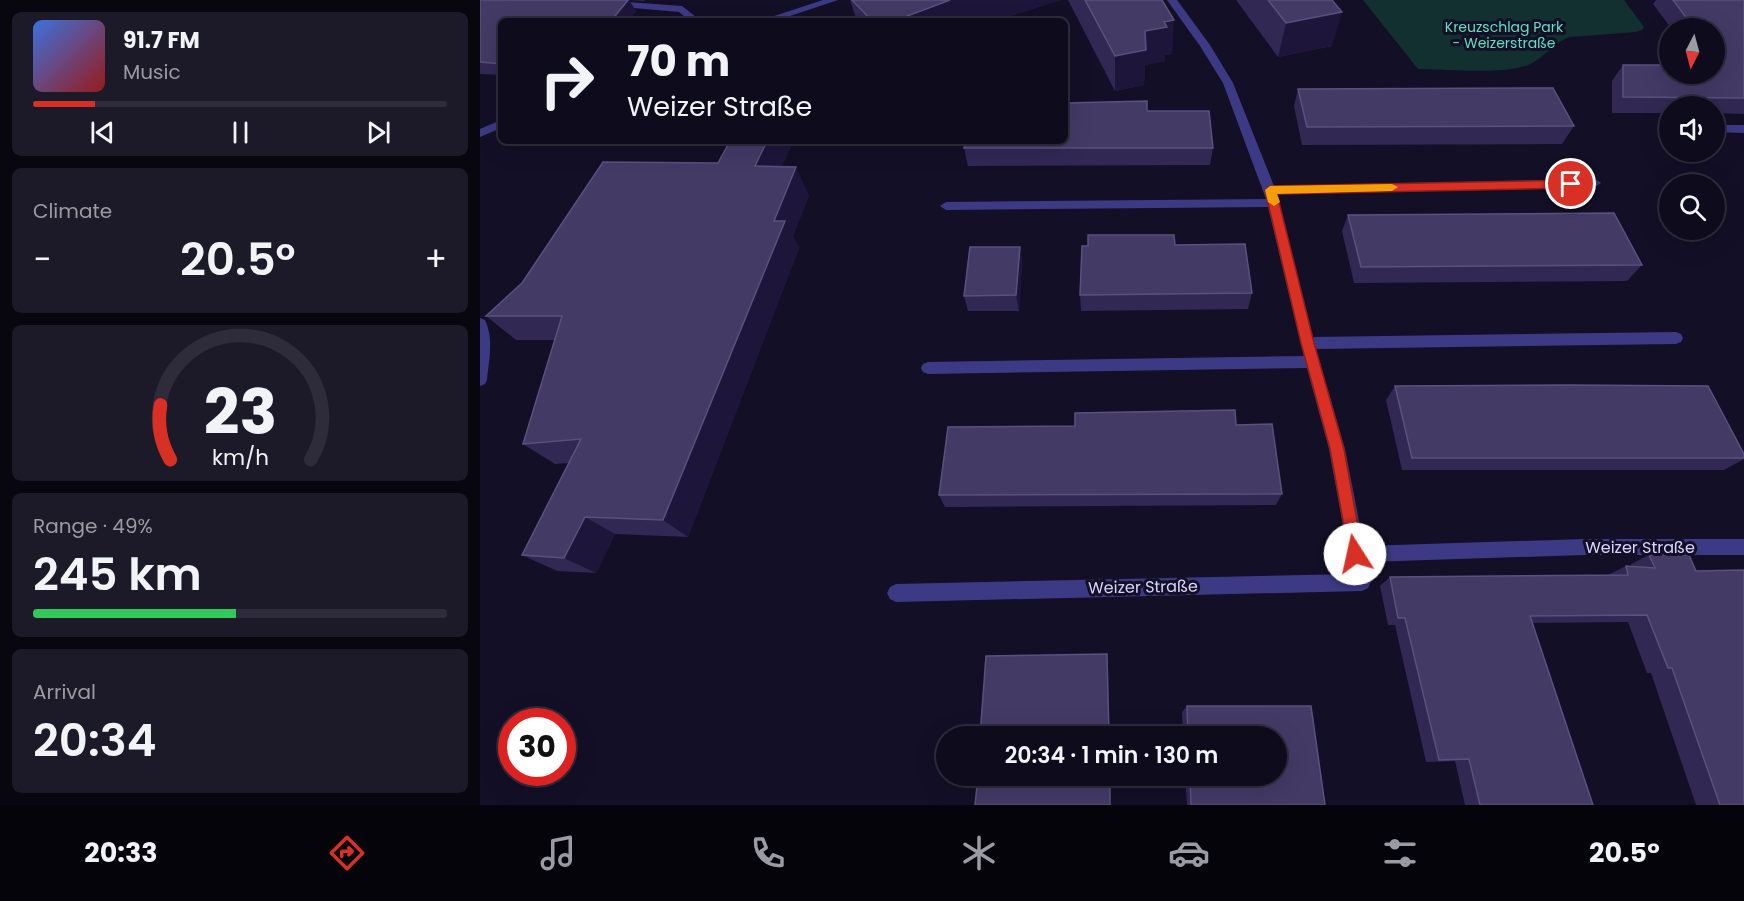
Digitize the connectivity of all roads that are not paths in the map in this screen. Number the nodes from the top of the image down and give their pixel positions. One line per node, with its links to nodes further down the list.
1 (833, 0): 5 (street)
2 (1172, 0): 11 (street, Weizer Straße)
3 (602, 4): 4 (street)
4 (692, 18)
5 (774, 18)
6 (498, 125): 9 (street)
7 (1725, 129): 8 (street)
8 (1744, 129)
9 (480, 133)
10 (1594, 183): 11 (street)
11 (1272, 196): 12 (street); 15 (street, Weizer Straße)
12 (946, 206)
13 (480, 324): 18 (street)
14 (1676, 338): 15 (street)
15 (1307, 343): 16 (street, Weizer Straße)
16 (1313, 362): 17 (street); 20 (street, Weizer Straße)
17 (928, 368)
18 (480, 380)
19 (1744, 547): 20 (street, Weizer Straße)
20 (1355, 554): 21 (street, Weizer Straße)
21 (896, 593)

